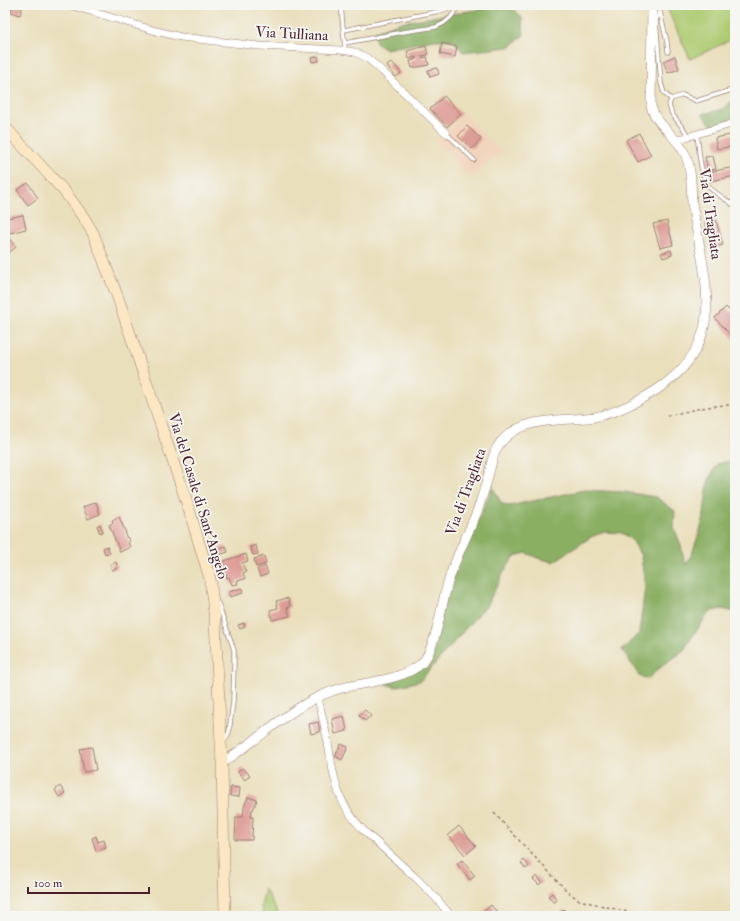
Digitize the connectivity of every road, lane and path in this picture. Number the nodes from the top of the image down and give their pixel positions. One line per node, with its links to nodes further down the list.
1 (70, 5): 6 (street, Via Tulliana)
2 (341, 5): 5 (lane)
3 (458, 5): 5 (lane); 6 (lane)
4 (652, 5): 15 (street, Via di Tragliata)
5 (344, 30): 6 (lane)
6 (345, 47): 12 (street, Via Tulliana)
7 (668, 52): 9 (lane)
8 (735, 89): 9 (lane)
9 (671, 99): 14 (lane)
10 (735, 123): 13 (street)
11 (5, 127): 20 (main road, Via del Casale di Sant'Angelo)
12 (446, 132): 16 (lane, Via Tulliana)
13 (697, 134): 14 (street); 17 (lane)
14 (689, 136): 15 (street)
15 (676, 140): 21 (street, Via di Tragliata)
16 (474, 160)
17 (735, 206)
18 (735, 405): 19 (path)
19 (667, 416)
20 (212, 595): 22 (main road, Via del Casale di Sant'Angelo); 22 (lane)
21 (318, 697): 23 (street, Via di Tragliata); 26 (street)
22 (221, 742): 23 (main road, Via del Casale di Sant'Angelo)
23 (222, 763): 25 (main road, Via del Casale di Sant'Angelo)
24 (494, 813): 27 (path)
25 (225, 916)
26 (451, 916)
27 (644, 916)

